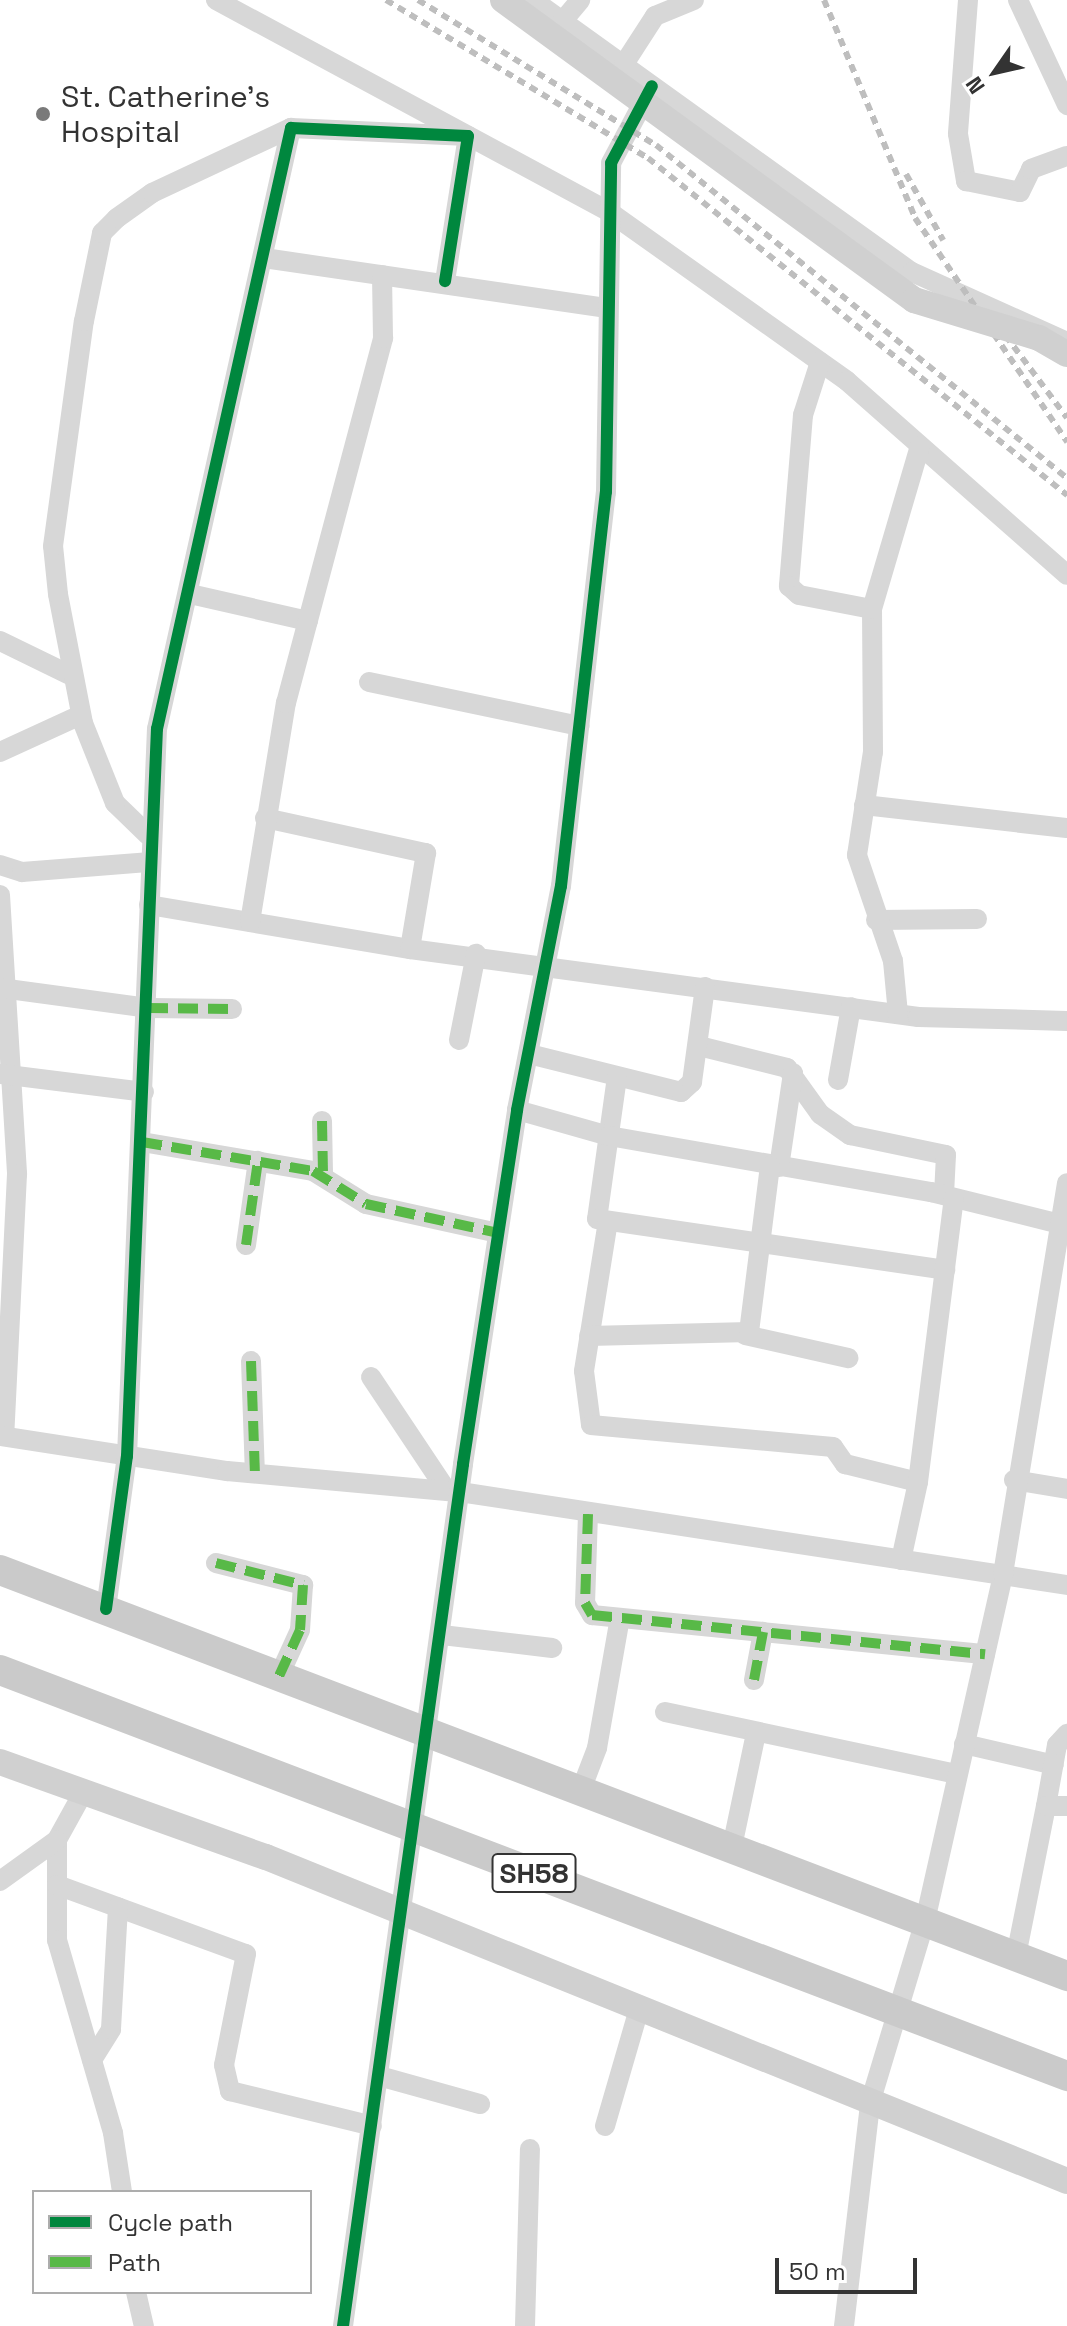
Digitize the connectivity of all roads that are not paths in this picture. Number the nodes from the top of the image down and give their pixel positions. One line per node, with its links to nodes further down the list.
1 (216, 0): 14 (street)
2 (503, 0): 24 (street, bridge)
3 (533, 0): 8 (street)
4 (580, 0): 8 (street)
5 (694, 0): 9 (street)
6 (968, 0): 15 (street)
7 (1018, 0): 10 (street)
8 (561, 23): 9 (street)
9 (624, 64): 11 (street)
10 (1059, 71): 12 (street)
11 (652, 86): 16 (street); 21 (street)
12 (1067, 105)
13 (291, 128): 14 (street); 17 (street); 32 (street)
14 (468, 136): 16 (street); 19 (street)
15 (1067, 156)
16 (608, 211): 20 (street); 25 (street)
17 (264, 258): 18 (street); 28 (street)
18 (382, 275): 19 (street); 30 (street)
19 (445, 281): 20 (street)
20 (607, 308): 35 (street)
21 (1046, 327): 22 (street); 23 (street)
22 (1067, 332)
23 (1067, 342)
24 (1067, 354)
25 (820, 362): 26 (street); 29 (street)
26 (920, 446): 27 (street); 29 (street)
27 (1067, 575)
28 (190, 594): 30 (street); 40 (street)
29 (872, 609): 37 (street)
30 (308, 621): 38 (street)
31 (0, 641): 32 (street)
32 (68, 674): 34 (street)
33 (369, 682): 35 (street)
34 (81, 715): 36 (street); 40 (street)
35 (579, 726): 50 (street)
36 (0, 752)
37 (864, 805): 39 (street); 46 (street)
38 (265, 818): 47 (street); 48 (street)
39 (1067, 828)
40 (148, 835): 41 (street)
41 (148, 862): 42 (street); 44 (street)
42 (0, 865)
43 (0, 895): 52 (street)
44 (149, 905): 47 (street); 54 (street)
45 (977, 919): 46 (street)
46 (876, 920): 56 (street)
47 (250, 922): 48 (street)
48 (410, 949): 49 (street)
49 (476, 954): 50 (street); 58 (street)
50 (547, 964): 51 (street); 60 (street)
51 (705, 987): 53 (street); 59 (street)
52 (2, 989): 54 (street); 62 (street)
53 (851, 1007): 56 (street); 64 (street)
54 (148, 1008): 55 (street); 65 (street)
55 (232, 1009)
56 (898, 1014): 57 (street)
57 (1067, 1021)
58 (459, 1040)
59 (699, 1046): 61 (street); 63 (street)
60 (529, 1054): 63 (street); 66 (street)
61 (793, 1073): 72 (street); 75 (street)
62 (5, 1075): 65 (street); 70 (street)
63 (617, 1077): 68 (street)
64 (838, 1080)
65 (144, 1092): 69 (street)
66 (517, 1110): 68 (street); 78 (street)
67 (322, 1121): 73 (street)
68 (609, 1136): 72 (street); 76 (street)
69 (142, 1142): 71 (street); 89 (street)
70 (8, 1161): 79 (street)
71 (258, 1161): 73 (street); 80 (street)
72 (775, 1167): 75 (street); 81 (street)
73 (323, 1175): 78 (street)
74 (1067, 1183): 77 (street)
75 (949, 1197): 77 (street); 82 (street)
76 (608, 1221): 81 (street); 84 (street)
77 (1060, 1224): 91 (street)
78 (498, 1233): 94 (street)
79 (9, 1242): 88 (street)
80 (246, 1245)
81 (761, 1246): 82 (street); 83 (street)
82 (945, 1270): 92 (street)
83 (745, 1335): 84 (street); 85 (street)
84 (589, 1336): 92 (street)
85 (848, 1358)
86 (251, 1361): 90 (street)
87 (371, 1377): 94 (street)
88 (2, 1436): 89 (street)
89 (127, 1456): 90 (street); 101 (street)
90 (255, 1473): 94 (street)
91 (1014, 1480): 93 (street); 99 (street)
92 (918, 1482): 96 (street)
93 (1067, 1489)
94 (454, 1492): 95 (street); 104 (street)
95 (588, 1514): 96 (street); 102 (street)
96 (901, 1560): 99 (street)
97 (216, 1563): 108 (street)
98 (0, 1570): 101 (main road)
99 (1003, 1574): 100 (street); 106 (street)
100 (1067, 1585)
101 (106, 1609): 108 (main road)
102 (620, 1618): 103 (street); 118 (street)
103 (763, 1632): 106 (street); 109 (street)
104 (442, 1635): 105 (street); 111 (street)
105 (552, 1648)
106 (985, 1654): 114 (street)
107 (0, 1670): 121 (main road, SH58)
108 (279, 1676): 111 (main road)
109 (754, 1680)
110 (665, 1712): 112 (street)
111 (429, 1733): 118 (main road); 121 (street)
112 (756, 1733): 117 (street); 123 (street)
113 (1067, 1734): 116 (street)
114 (964, 1744): 116 (street); 117 (street)
115 (0, 1762): 119 (street)
116 (1054, 1765): 120 (street)
117 (956, 1774): 128 (street)
118 (581, 1790): 123 (main road)
119 (84, 1791): 122 (street); 127 (street)
120 (1057, 1806): 129 (street)
121 (414, 1828): 127 (street); 132 (main road, SH58)
122 (57, 1840): 124 (street); 125 (street)
123 (732, 1847): 128 (main road)
124 (3, 1876)
125 (57, 1885): 126 (street); 133 (street)
126 (118, 1907): 133 (street); 138 (street)
127 (402, 1912): 131 (street); 134 (street)
128 (925, 1921): 129 (main road); 132 (street)
129 (1016, 1956): 130 (main road)
130 (1067, 1976)
131 (639, 2009): 136 (street); 139 (street)
132 (897, 2011): 135 (main road, SH58); 136 (street)
133 (92, 2060): 142 (street)
134 (379, 2076): 137 (street); 138 (street)
135 (1067, 2076)
136 (870, 2103): 141 (street); 147 (street)
137 (480, 2104)
138 (372, 2126): 145 (street)
139 (605, 2126)
140 (530, 2149): 146 (street)
141 (1067, 2181)
142 (122, 2190)
143 (136, 2294): 144 (street)
144 (144, 2326)
145 (343, 2326)
146 (525, 2326)
147 (844, 2326)

